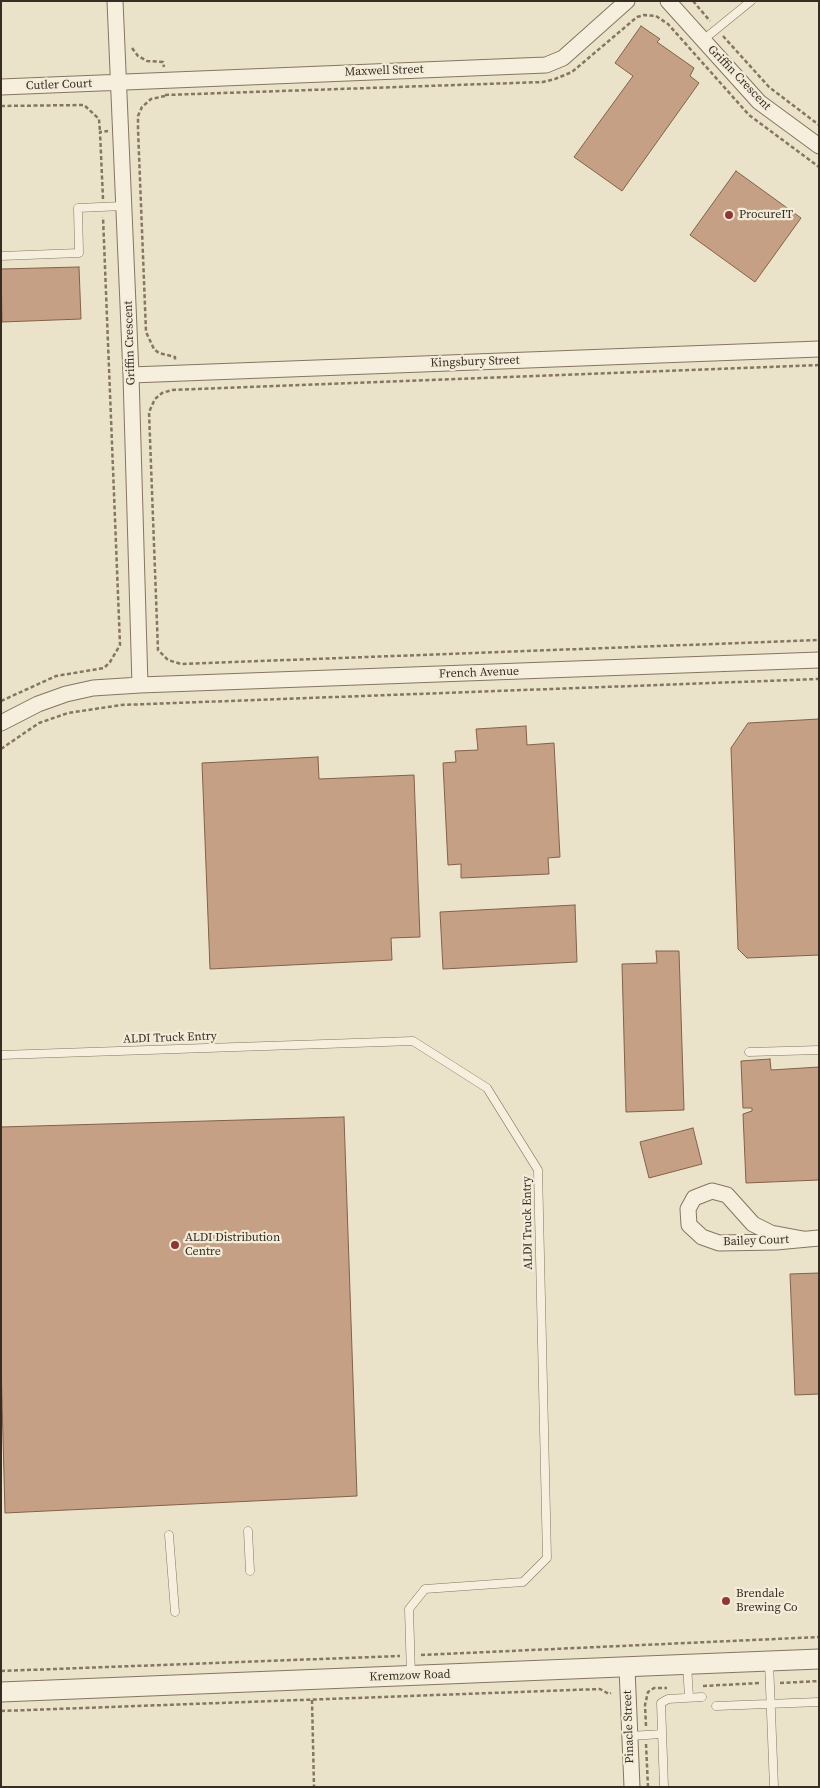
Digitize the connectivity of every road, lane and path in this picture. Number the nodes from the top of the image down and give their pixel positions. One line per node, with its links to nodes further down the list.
1 (115, 1): 11 (street, Griffin Crescent)
2 (668, 1): 8 (street, Griffin Crescent)
3 (692, 1): 7 (path)
4 (751, 1): 7 (lane)
5 (630, 7): 6 (path); 11 (street, Maxwell Street)
6 (637, 17)
7 (717, 29): 8 (lane); 15 (path)
8 (703, 40): 17 (street, Griffin Crescent)
9 (130, 43): 10 (path)
10 (164, 68)
11 (118, 83): 12 (street, Cutler Court); 19 (street, Griffin Crescent)
12 (1, 87)
13 (165, 96): 23 (path)
14 (1, 106): 20 (path)
15 (819, 125)
16 (765, 129): 18 (path)
17 (819, 146)
18 (819, 167)
19 (124, 206): 20 (lane); 25 (street, Griffin Crescent)
20 (103, 207): 21 (lane); 28 (path)
21 (1, 256)
22 (819, 348): 25 (street, Kingsbury Street)
23 (175, 360)
24 (819, 365): 26 (path)
25 (131, 375): 31 (street, Griffin Crescent)
26 (819, 640)
27 (123, 650): 28 (path)
28 (117, 651): 32 (path)
29 (819, 660): 31 (street, French Avenue)
30 (819, 679): 34 (path)
31 (140, 685): 33 (street, French Avenue)
32 (1, 701)
33 (1, 723)
34 (1, 749)
35 (819, 1050): 36 (lane)
36 (749, 1052)
37 (1, 1055): 48 (lane, ALDI Truck Entry)
38 (819, 1238): 39 (street, Bailey Court)
39 (803, 1239): 39 (street, Bailey Court)
40 (248, 1532): 42 (lane)
41 (169, 1535): 43 (lane)
42 (250, 1571)
43 (175, 1612)
44 (819, 1660): 45 (street, Kremzow Road)
45 (769, 1662): 46 (street, Kremzow Road); 55 (lane)
46 (687, 1665): 47 (street, Kremzow Road); 51 (lane)
47 (627, 1668): 48 (street, Kremzow Road); 59 (street, Pinacle Street)
48 (412, 1676): 49 (street, Kremzow Road)
49 (1, 1692)
50 (611, 1693): 53 (path)
51 (689, 1697): 52 (lane); 58 (lane)
52 (702, 1697)
53 (312, 1700): 57 (path); 60 (path)
54 (819, 1702): 55 (lane)
55 (771, 1704): 56 (lane); 63 (lane)
56 (716, 1706)
57 (1, 1710)
58 (662, 1734): 59 (lane); 62 (lane)
59 (630, 1736): 61 (street, Pinacle Street)
60 (314, 1787)
61 (632, 1787)
62 (664, 1787)
63 (774, 1787)

